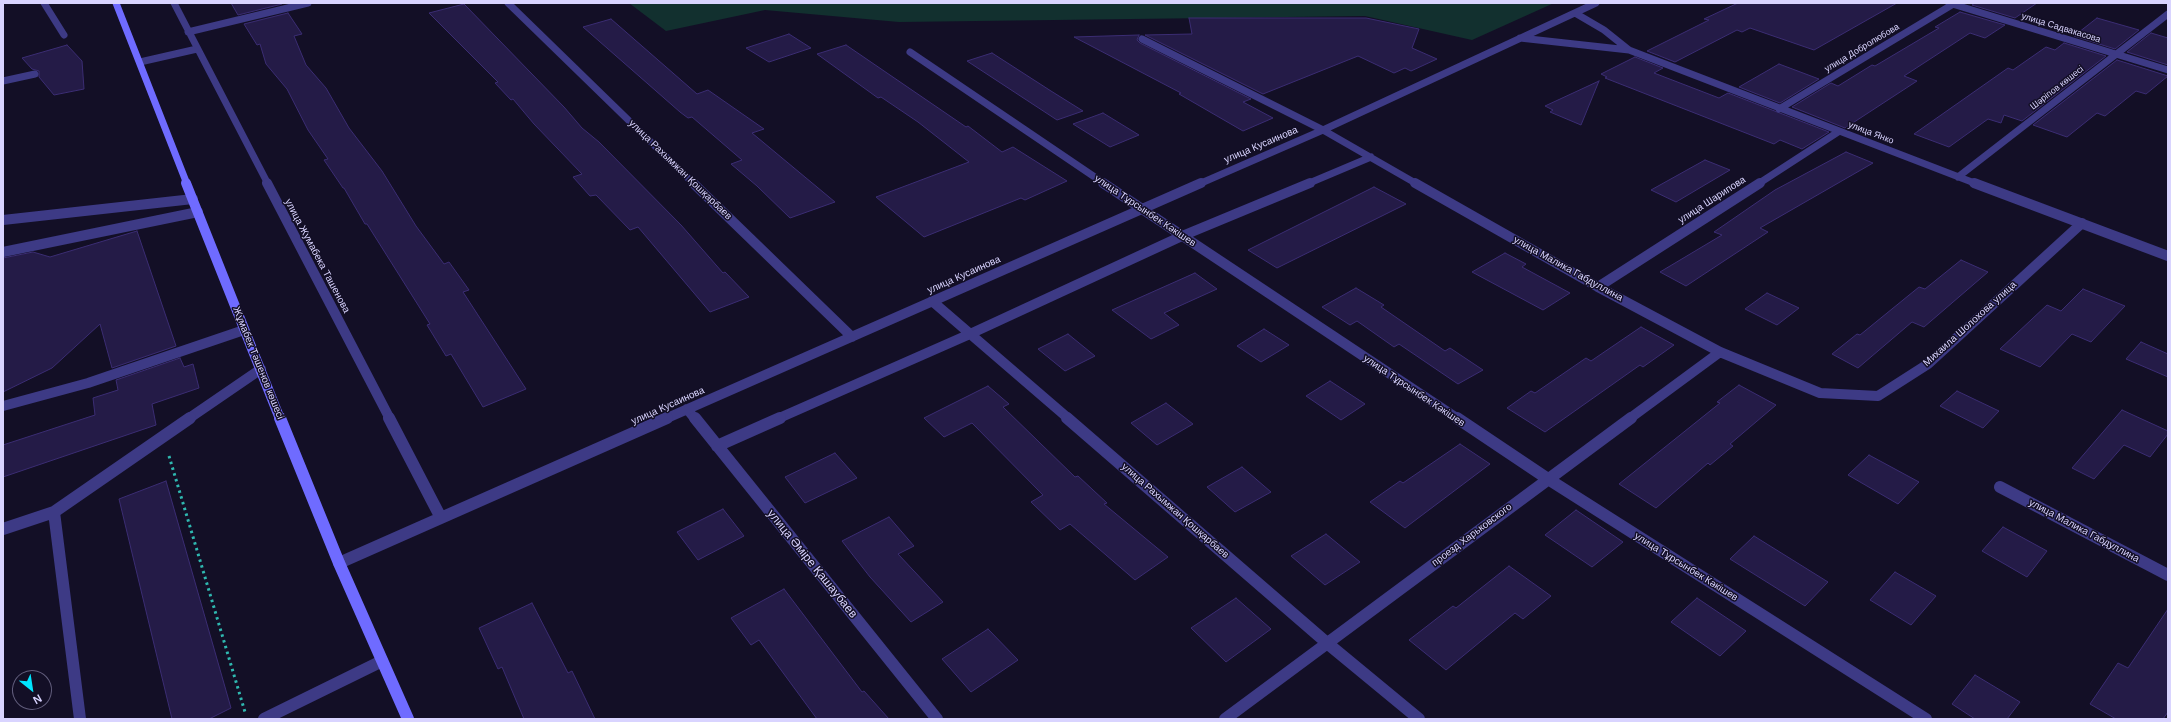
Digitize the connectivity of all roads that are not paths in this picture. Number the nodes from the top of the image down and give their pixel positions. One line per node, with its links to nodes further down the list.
1 (44, 3): 11 (street)
2 (116, 3): 18 (main road, Жұмабек Тәшенов көшесі)
3 (174, 3): 10 (street, улица Жумабека Ташенова)
4 (308, 3): 10 (street)
5 (508, 3): 39 (street, улица Рахымжан Қошқарбаев)
6 (1596, 3): 8 (street, улица Кусаинова)
7 (1952, 3): 17 (street, улица Садвакасова); 22 (street, улица Добролюбова)
8 (1575, 13): 12 (street, улица Кусаинова); 15 (street, улица Янко)
9 (2168, 14): 17 (street, Шәріпов көшесі)
10 (188, 32): 14 (street, улица Жумабека Ташенова)
11 (64, 35)
12 (1520, 38): 15 (street); 23 (street, улица Кусаинова)
13 (1142, 39): 23 (street, улица Малика Габдуллина)
14 (197, 49): 18 (street); 49 (street, улица Жумабека Ташенова)
15 (1629, 50): 22 (street, улица Янко)
16 (910, 52): 28 (street, улица Тұрсынбек Кәкішев)
17 (2117, 54): 19 (street, улица Садвакасова); 26 (street, Шәріпов көшесі)
18 (140, 62): 27 (main road, Жұмабек Тәшенов көшесі)
19 (2168, 70)
20 (35, 74): 21 (street)
21 (3, 81)
22 (1779, 109): 24 (street, улица Янко)
23 (1323, 130): 25 (street, улица Малика Габдуллина); 28 (street, улица Кусаинова)
24 (1838, 132): 26 (street, улица Янко); 35 (street, улица Шарипова)
25 (1371, 157): 32 (street); 35 (street, улица Малика Габдуллина)
26 (1958, 177): 31 (street, улица Янко)
27 (193, 199): 29 (main road, Жұмабек Тәшенов көшесі); 30 (street)
28 (1142, 209): 32 (street, улица Тұрсынбек Кәкішев); 36 (street, улица Кусаинова)
29 (198, 212): 33 (street); 37 (main road, Жұмабек Тәшенов көшесі)
30 (3, 220)
31 (2082, 223): 34 (street, улица Янко); 42 (street, Михаила Шолохова улица)
32 (1182, 236): 38 (street); 46 (street, улица Тұрсынбек Кәкішев)
33 (3, 252)
34 (2167, 254)
35 (1598, 287): 40 (street, улица Малика Габдуллина)
36 (932, 301): 38 (street, улица Рахымжан Қошқарбаев); 39 (street, улица Кусаинова)
37 (244, 330): 41 (main road, Жұмабек Тәшенов көшесі); 43 (street)
38 (970, 334): 45 (street); 53 (street, улица Рахымжан Қошқарбаев)
39 (852, 337): 44 (street, улица Кусаинова)
40 (1720, 352): 42 (street, улица Малика Габдуллина); 46 (street, проезд Харьковского)
41 (261, 369): 48 (street); 51 (main road, Жұмабек Тәшенов көшесі)
42 (1820, 393)
43 (3, 406)
44 (687, 409): 45 (street, улица Әміре Қашаубаев); 49 (street, улица Кусаинова)
45 (717, 446): 58 (street, улица Әміре Қашаубаев)
46 (1548, 479): 53 (street, проезд Харьковского); 61 (street, улица Тұрсынбек Кәкішев)
47 (2000, 487): 52 (street, улица Малика Габдуллина)
48 (54, 512): 50 (street); 55 (street)
49 (441, 518): 51 (street, улица Кусаинова)
50 (3, 529)
51 (339, 563): 54 (main road, Жұмабек Тәшенов көшесі)
52 (2168, 575)
53 (1327, 643): 59 (street, проезд Харьковского); 60 (street, улица Рахымжан Қошқарбаев)
54 (382, 661): 56 (street); 57 (main road, Жұмабек Тәшенов көшесі)
55 (80, 719)
56 (264, 719)
57 (408, 719)
58 (937, 719)
59 (1225, 719)
60 (1419, 719)
61 (1926, 719)

